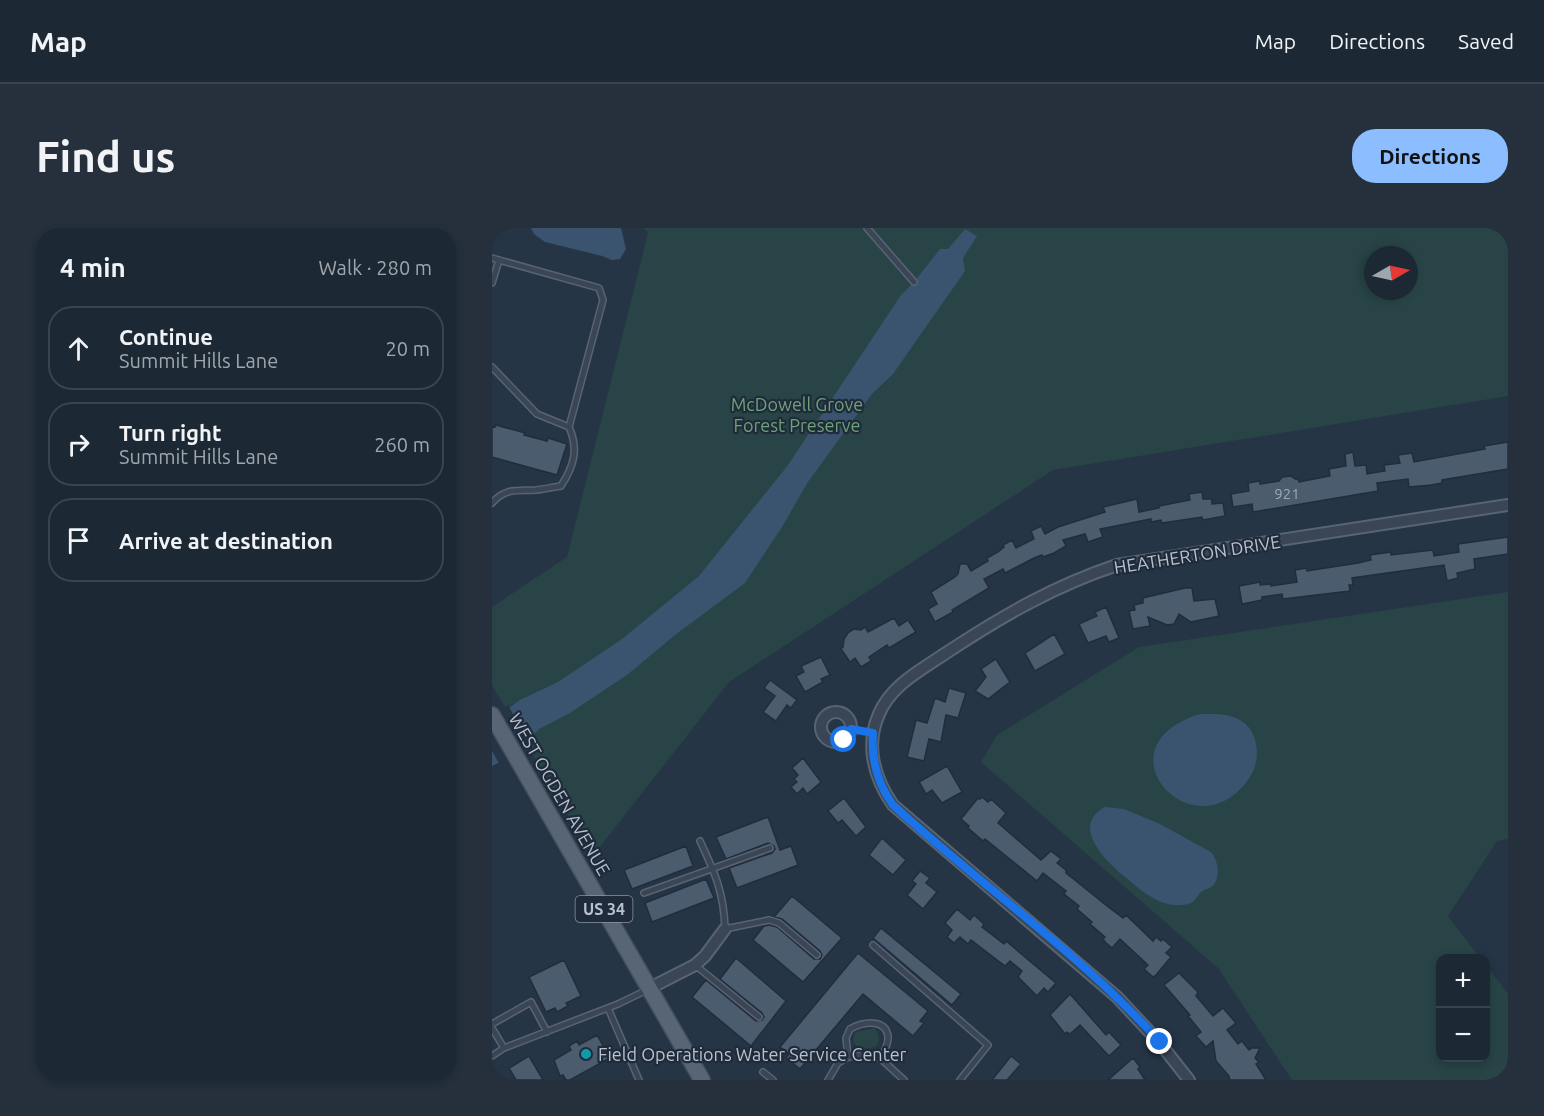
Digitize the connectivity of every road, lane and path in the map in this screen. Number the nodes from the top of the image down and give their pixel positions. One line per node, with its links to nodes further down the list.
1 (867, 228): 3 (lane)
2 (495, 259): 4 (lane); 6 (lane)
3 (914, 282)
4 (492, 283)
5 (492, 367): 6 (lane)
6 (569, 427): 7 (lane)
7 (492, 503)
8 (1508, 505): 11 (street, HEATHERTON DRIVE)
9 (492, 715): 20 (main road, WEST OGDEN AVENUE / US 34)
10 (851, 729): 11 (street)
11 (873, 733): 36 (street)
12 (700, 841): 14 (lane)
13 (770, 848): 14 (lane)
14 (712, 868): 15 (lane); 16 (lane)
15 (644, 893)
16 (725, 929): 18 (lane); 19 (street)
17 (873, 945): 35 (lane)
18 (817, 956)
19 (695, 965): 20 (street); 22 (lane)
20 (650, 988): 21 (lane); 31 (main road, WEST OGDEN AVENUE / US 34)
21 (608, 1008): 24 (lane); 30 (lane)
22 (759, 1017)
23 (492, 1026): 24 (lane); 25 (lane)
24 (547, 1032): 25 (lane)
25 (504, 1048): 26 (lane)
26 (492, 1056)
27 (848, 1057): 28 (lane); 28 (lane); 33 (lane)
28 (881, 1059): 34 (lane)
29 (763, 1072): 32 (lane)
30 (639, 1080)
31 (702, 1080)
32 (773, 1080)
33 (828, 1080)
34 (904, 1080)
35 (960, 1080)
36 (1190, 1080)

